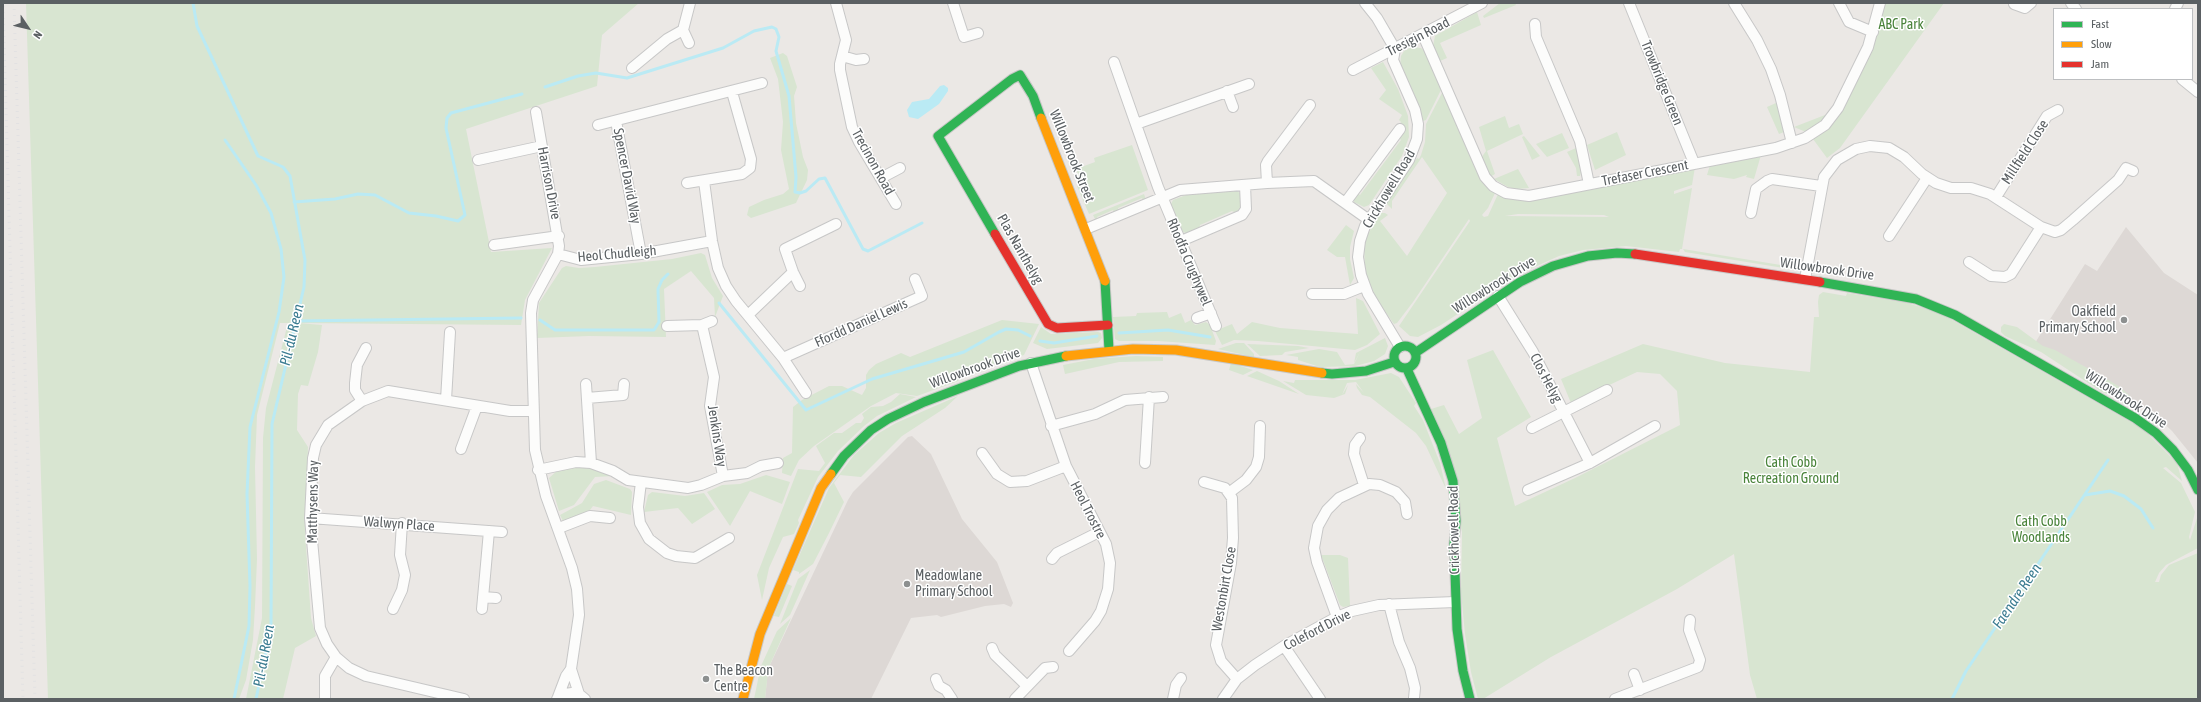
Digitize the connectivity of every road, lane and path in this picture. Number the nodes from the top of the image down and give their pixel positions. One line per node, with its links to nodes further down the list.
1 (690, 3): 13 (street)
2 (836, 3): 19 (street, Trecinon Road)
3 (953, 3): 15 (street)
4 (1365, 3): 18 (street)
5 (1482, 3): 16 (street, Tresigin Road)
6 (1629, 3): 42 (street, Trowbridge Green)
7 (1734, 3): 39 (street)
8 (1840, 3): 14 (street)
9 (1880, 3): 14 (street, Trefaser Crescent)
10 (2030, 3): 11 (street)
11 (2014, 4)
12 (1535, 24): 50 (street)
13 (683, 30): 17 (street); 22 (street)
14 (1873, 32): 39 (street, Trefaser Crescent)
15 (978, 33)
16 (1423, 35): 18 (street, Tresigin Road); 50 (street, Trefaser Crescent)
17 (689, 43)
18 (1395, 49): 23 (street, Tresigin Road); 58 (street, Crickhowell Road)
19 (842, 56): 20 (street); 45 (street, Trecinon Road)
20 (864, 59)
21 (1114, 62): 36 (street, Rhodfa Crughywel)
22 (632, 68)
23 (1353, 70)
24 (2183, 80): 29 (street)
25 (762, 84): 27 (street, Spencer David Way)
26 (1248, 84): 28 (street)
27 (732, 92): 34 (street, Spencer David Way); 47 (street)
28 (1227, 92): 31 (street); 36 (street)
29 (2198, 92)
30 (1310, 105): 48 (street)
31 (1233, 108)
32 (2058, 110): 54 (street, Millfield Close)
33 (536, 112): 40 (street, Harrison Drive)
34 (616, 121): 35 (street, Spencer David Way); 68 (street, Spencer David Way)
35 (598, 124)
36 (1136, 124): 53 (street, Rhodfa Crughywel)
37 (1400, 130): 55 (street)
38 (938, 136): 61 (street, Willowbrook Street); 82 (street, Plas Nanthelyg)
39 (1792, 143): 42 (street, Trefaser Crescent)
40 (542, 146): 41 (street); 62 (street, Harrison Drive)
41 (478, 160)
42 (1694, 163): 50 (street, Trefaser Crescent)
43 (900, 168): 45 (street)
44 (2133, 171): 60 (street)
45 (881, 178): 56 (street, Trecinon Road)
46 (1927, 178): 52 (street); 54 (street); 63 (street)
47 (704, 181): 49 (street); 64 (street)
48 (1267, 183): 51 (street); 55 (street)
49 (687, 184)
50 (1589, 184)
51 (1245, 185): 53 (street); 65 (street)
52 (1821, 186): 57 (street); 72 (street)
53 (1162, 197): 61 (street); 65 (street, Rhodfa Crughywel)
54 (1996, 197): 60 (street)
55 (1345, 203): 58 (street)
56 (896, 204)
57 (1751, 213)
58 (1369, 220): 74 (street, Crickhowell Road)
59 (836, 224): 70 (street)
60 (2041, 227): 69 (street)
61 (1086, 229): 82 (street, Willowbrook Street)
62 (559, 236): 66 (street); 67 (street, Harrison Drive)
63 (1889, 236)
64 (712, 241): 68 (street, Heol Chudleigh); 78 (street)
65 (1181, 241): 77 (street, Rhodfa Crughywel)
66 (494, 245)
67 (558, 254): 68 (street, Heol Chudleigh); 104 (street, Heol Chudleigh)
68 (641, 254)
69 (1969, 262)
70 (793, 272): 73 (street); 78 (street)
71 (915, 279): 90 (street, Ffordd Daniel Lewis)
72 (1805, 279): 76 (street, Willowbrook Drive); 124 (street, Willowbrook Drive)
73 (800, 286)
74 (1364, 286): 75 (street); 86 (street, Crickhowell Road)
75 (1312, 294)
76 (1498, 296): 89 (street, Willowbrook Drive); 105 (street, Clos Helyg)
77 (1210, 313): 79 (street); 84 (street, Rhodfa Crughywel)
78 (748, 315): 90 (street)
79 (1197, 318)
80 (712, 321): 81 (street)
81 (702, 325): 83 (street); 119 (street, Jenkins Way)
82 (1108, 325): 88 (street, Willowbrook Street)
83 (667, 326)
84 (1216, 326)
85 (450, 332): 101 (street)
86 (1400, 347): 89 (street); 91 (street)
87 (366, 348): 102 (street)
88 (1108, 350): 91 (street, Willowbrook Drive); 92 (street, Willowbrook Drive)
89 (1415, 353): 93 (street)
90 (783, 358): 97 (street)
91 (1394, 362): 93 (street)
92 (1031, 363): 106 (street, Heol Trostre); 162 (street, Willowbrook Drive)
93 (1407, 369): 138 (street, Crickhowell Road)
94 (586, 384): 100 (street)
95 (624, 384): 100 (street)
96 (1607, 390): 105 (street)
97 (806, 393)
98 (1149, 397): 99 (street); 106 (street); 115 (street)
99 (1162, 397)
100 (587, 398): 113 (street)
101 (446, 400): 102 (street, Matthysens Way); 103 (street, Matthysens Way)
102 (362, 401): 127 (street, Matthysens Way)
103 (478, 406): 104 (street, Matthysens Way); 111 (street)
104 (533, 411): 118 (street, Heol Chudleigh)
105 (1564, 412): 109 (street); 116 (street, Clos Helyg)
106 (1051, 426): 117 (street, Heol Trostre)
107 (1260, 426): 125 (street)
108 (1655, 426): 116 (street)
109 (1532, 428)
110 (1360, 438): 122 (street)
111 (462, 450)
112 (982, 452): 117 (street)
113 (591, 463): 118 (street, Jenkins Way); 120 (street, Jenkins Way)
114 (778, 463): 119 (street, Jenkins Way)
115 (1145, 463)
116 (1590, 463): 123 (street)
117 (1066, 466): 133 (street, Heol Trostre)
118 (538, 470): 130 (street, Heol Chudleigh)
119 (723, 476): 120 (street, Jenkins Way)
120 (641, 482): 134 (street)
121 (1204, 482): 125 (street)
122 (1364, 484): 126 (street); 142 (street)
123 (1528, 490)
124 (2198, 490)
125 (1230, 492): 153 (street, Westonbirt Close)
126 (1407, 514)
127 (310, 518): 129 (street, Walwyn Place); 147 (street, Matthysens Way)
128 (610, 518): 130 (street)
129 (402, 523): 131 (street, Walwyn Place); 140 (street)
130 (559, 528): 149 (street, Heol Chudleigh)
131 (488, 531): 132 (street, Walwyn Place); 136 (street)
132 (502, 532)
133 (1099, 532): 135 (street); 146 (street, Heol Trostre)
134 (729, 538)
135 (1052, 559)
136 (483, 597): 137 (street); 141 (street)
137 (496, 598)
138 (1455, 602): 139 (street, Coleford Drive); 168 (street, Crickhowell Road)
139 (1388, 604): 142 (street, Coleford Drive); 159 (street)
140 (393, 609)
141 (482, 609)
142 (1337, 617): 144 (street, Coleford Drive)
143 (1690, 620): 155 (street)
144 (1284, 646): 153 (street, Coleford Drive); 167 (street)
145 (992, 648): 154 (street)
146 (1069, 651)
147 (336, 657): 156 (street, Matthysens Way); 160 (street)
148 (1053, 667): 154 (street)
149 (572, 669): 157 (street); 158 (street)
150 (1634, 674): 155 (street)
151 (936, 678): 163 (street)
152 (1181, 678): 165 (street)
153 (1237, 679): 166 (street, Coleford Drive)
154 (1028, 686): 164 (street)
155 (1640, 690): 169 (street)
156 (419, 695): 161 (street, Matthysens Way)
157 (582, 697): 158 (street)
158 (558, 698)
159 (1414, 698)
160 (325, 699)
161 (464, 699)
162 (742, 699)
163 (952, 699)
164 (1015, 699)
165 (1173, 699)
166 (1223, 699)
167 (1320, 699)
168 (1470, 699)
169 (1615, 699)

